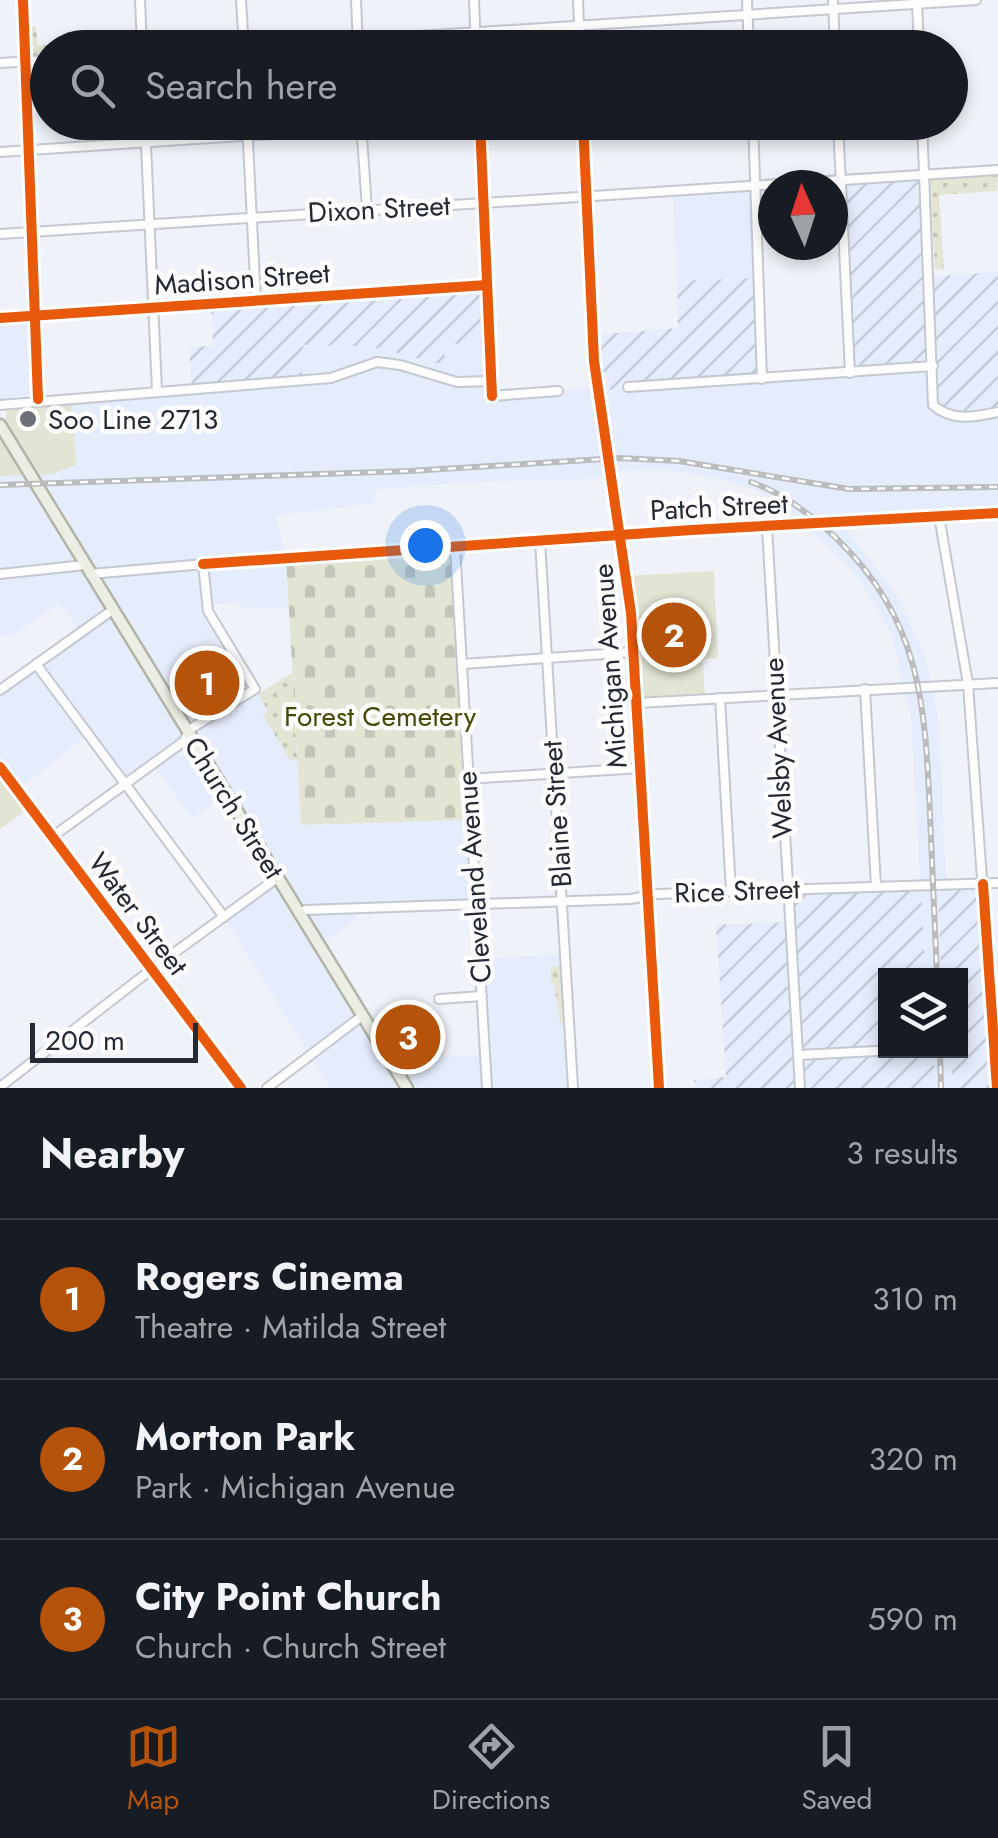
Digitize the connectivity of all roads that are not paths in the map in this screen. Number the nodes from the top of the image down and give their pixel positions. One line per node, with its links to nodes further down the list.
1 (22, 0): 21 (street)
2 (140, 0): 13 (street)
3 (241, 0): 14 (street)
4 (356, 0): 15 (street)
5 (474, 0): 16 (street)
6 (578, 0): 12 (street)
7 (747, 0): 11 (street)
8 (976, 0): 9 (street)
9 (917, 2): 10 (street); 20 (street)
10 (834, 5): 11 (street); 19 (street)
11 (748, 16): 12 (street); 18 (street)
12 (580, 27): 17 (street)
13 (141, 30)
14 (243, 30)
15 (357, 30)
16 (476, 30)
17 (518, 30)
18 (748, 30)
19 (835, 30)
20 (918, 30)
21 (25, 62): 22 (street); 23 (street); 33 (street)
22 (30, 62)
23 (0, 63)
24 (170, 140): 32 (street)
25 (247, 140): 43 (street)
26 (362, 140): 42 (street)
27 (481, 140): 41 (street)
28 (584, 140): 40 (street, Michigan Avenue)
29 (754, 140): 39 (street)
30 (839, 140): 35 (street)
31 (923, 140): 37 (street)
32 (145, 142): 33 (street); 44 (street)
33 (29, 150): 34 (street); 45 (street)
34 (0, 152)
35 (840, 170)
36 (998, 170): 37 (street, Dixon Street)
37 (924, 174): 38 (street, Dixon Street); 53 (street)
38 (848, 179)
39 (756, 185): 40 (street, Dixon Street); 55 (street)
40 (586, 195): 41 (street, Dixon Street); 67 (street, Michigan Avenue)
41 (484, 203): 42 (street, Dixon Street); 48 (street)
42 (367, 209): 43 (street, Dixon Street)
43 (252, 218): 44 (street, Dixon Street); 49 (street)
44 (149, 224): 45 (street, Dixon Street); 50 (street)
45 (32, 232): 46 (street, Dixon Street); 51 (street)
46 (0, 234)
47 (844, 260): 54 (street)
48 (487, 285): 49 (street, Madison Street); 56 (street)
49 (256, 301): 50 (street, Madison Street)
50 (153, 308): 51 (street, Madison Street); 58 (street)
51 (35, 316): 52 (street, Madison Street); 60 (street)
52 (0, 318)
53 (933, 366): 54 (street); 62 (street)
54 (850, 373): 55 (street)
55 (762, 379): 57 (street)
56 (491, 380): 58 (street); 59 (street)
57 (628, 387)
58 (157, 391): 60 (street)
59 (558, 391)
60 (38, 400): 61 (street)
61 (0, 404)
62 (998, 412)
63 (0, 425): 71 (main road, Church Street)
64 (998, 513): 65 (street, Patch Street)
65 (938, 516): 66 (street, Patch Street); 79 (street)
66 (767, 527): 67 (street, Patch Street); 82 (street, Welsby Avenue)
67 (621, 535): 68 (street, Patch Street); 74 (street, Michigan Avenue)
68 (540, 541): 69 (street, Patch Street); 75 (street, Blaine Street)
69 (455, 547): 70 (street, Patch Street); 77 (street, Cleveland Avenue)
70 (203, 564): 71 (street, Patch Street); 85 (street)
71 (87, 570): 72 (street, Patch Street); 73 (main road, Church Street)
72 (0, 574)
73 (112, 611): 76 (street); 85 (main road, Church Street)
74 (634, 652): 75 (street); 84 (street, Michigan Avenue)
75 (548, 658): 77 (street); 88 (street, Blaine Street)
76 (36, 664): 81 (street); 90 (street)
77 (462, 664): 89 (street, Cleveland Avenue)
78 (998, 683): 79 (street)
79 (968, 684): 80 (street); 94 (street)
80 (865, 689): 82 (street); 95 (street)
81 (0, 690)
82 (775, 695): 83 (street); 96 (street, Welsby Avenue)
83 (720, 698): 84 (street); 97 (street)
84 (637, 703): 87 (street, Michigan Avenue)
85 (188, 734): 90 (street); 92 (main road, Church Street)
86 (0, 766): 91 (street, Water Street)
87 (640, 768): 88 (street); 98 (street, Michigan Avenue)
88 (555, 774): 89 (street); 99 (street, Blaine Street)
89 (468, 779): 100 (street, Cleveland Avenue)
90 (124, 784): 91 (street); 102 (street)
91 (52, 837): 103 (street, Water Street)
92 (276, 878): 101 (main road, Church Street); 102 (street)
93 (998, 883): 94 (street, Rice Street)
94 (982, 884): 95 (street, Rice Street); 117 (street)
95 (876, 886): 96 (street, Rice Street)
96 (786, 889): 97 (street, Rice Street); 108 (street, Welsby Avenue)
97 (731, 891): 98 (street, Rice Street)
98 (649, 896): 99 (street, Rice Street); 115 (street, Michigan Avenue)
99 (563, 901): 100 (street, Rice Street); 114 (street, Blaine Street)
100 (476, 904): 101 (street, Rice Street); 104 (street, Cleveland Avenue)
101 (298, 914): 106 (main road, Church Street)
102 (224, 917): 103 (street)
103 (152, 969): 109 (street); 110 (street, Water Street)
104 (482, 996): 105 (street); 113 (street, Cleveland Avenue)
105 (439, 999)
106 (362, 1016): 111 (street); 112 (main road, Church Street)
107 (878, 1051): 108 (street)
108 (798, 1055): 116 (street, Welsby Avenue)
109 (0, 1088)
110 (241, 1088)
111 (267, 1088)
112 (406, 1088)
113 (487, 1088)
114 (573, 1088)
115 (659, 1088)
116 (800, 1088)
117 (997, 1088)

